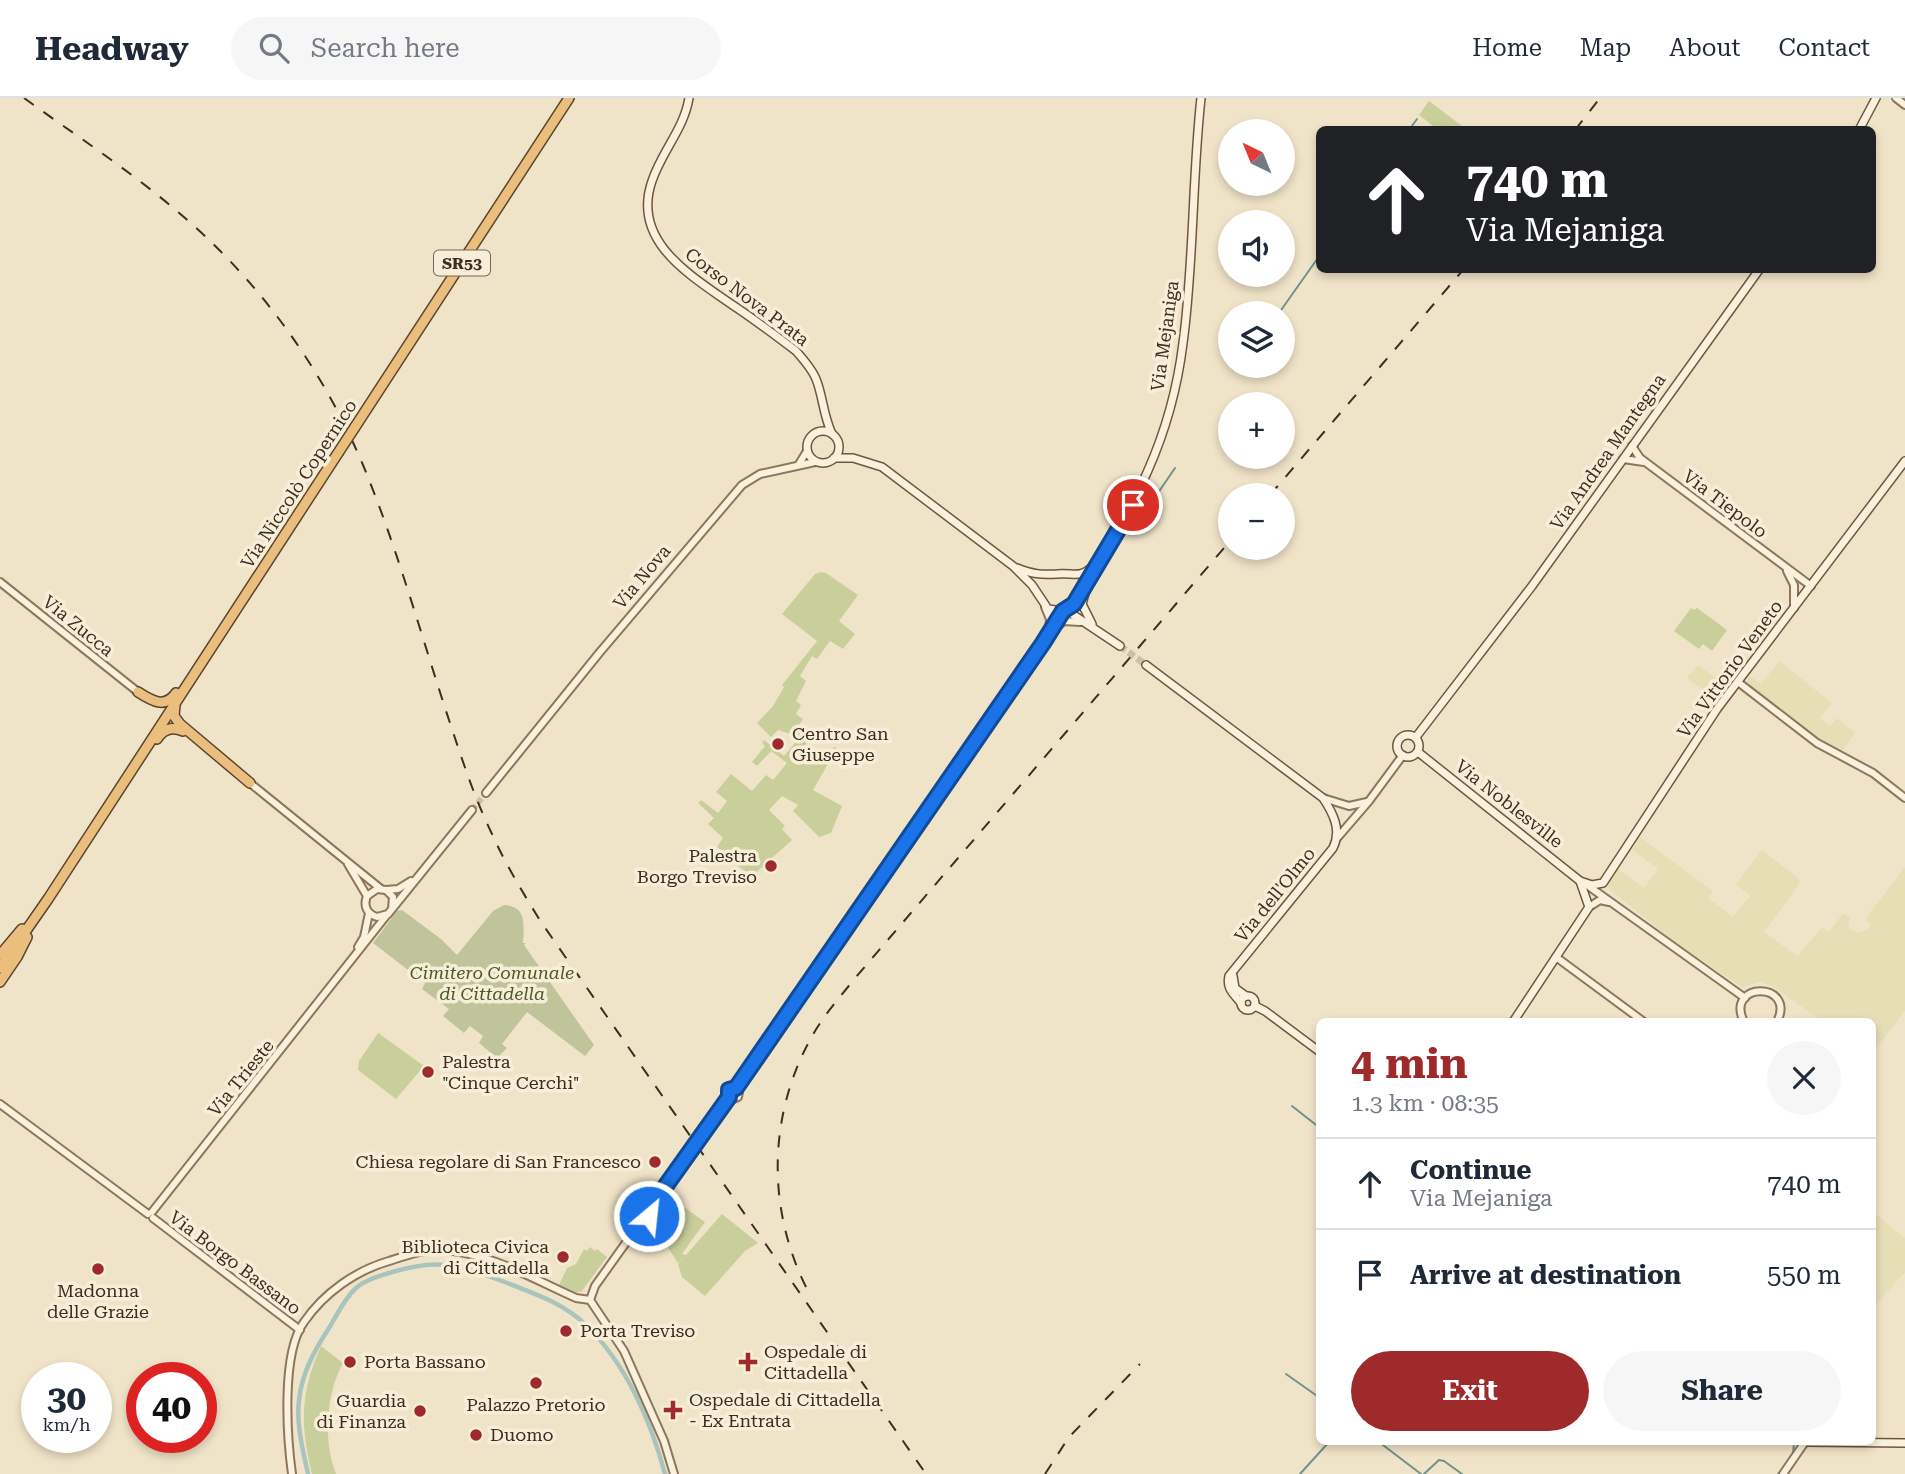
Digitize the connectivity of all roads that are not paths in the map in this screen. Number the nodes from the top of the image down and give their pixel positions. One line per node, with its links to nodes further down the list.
1 (569, 98): 40 (highway, Via Niccolò Copernico / SR53, bridge)
2 (689, 98): 9 (main road, Corso Nova Prata)
3 (1201, 98): 20 (main road, Via Mejaniga)
4 (1876, 98): 7 (main road)
5 (1896, 98): 6 (street)
6 (1905, 105)
7 (1861, 126)
8 (1757, 273): 14 (main road, Via Andrea Mantegna)
9 (821, 406): 10 (main road, Corso Nova Prata); 11 (main road, Corso Nova Prata)
10 (817, 432): 11 (main road); 13 (main road)
11 (831, 434): 12 (main road, Via Nova)
12 (839, 446): 15 (main road); 16 (main road, Via Nova)
13 (807, 451): 17 (main road); 19 (street)
14 (1632, 452): 23 (street, Via Tiepolo); 47 (main road, Via Andrea Mantegna)
15 (834, 458): 16 (main road, Via Nova); 17 (main road, Via Nova)
16 (860, 460): 22 (main road, Via Nova)
17 (815, 461): 19 (street, Via Nova)
18 (1905, 461): 24 (main road, Via Vittorio Veneto)
19 (797, 465): 52 (street, Via Nova)
20 (1105, 553): 21 (main road, Via Mejaniga); 25 (main road, Via Mejaniga)
21 (1099, 563): 32 (main road, Via Mejaniga); 36 (main road, Via Mejaniga)
22 (1013, 566): 26 (main road, Via Nova); 31 (main road, Via Nova)
23 (1783, 567): 27 (street, Via Tiepolo); 29 (street, Via Tiepolo)
24 (1821, 574): 27 (street); 30 (main road, Via Vittorio Veneto)
25 (1066, 575): 26 (main road, Via Mejaniga); 32 (main road)
26 (1050, 576): 31 (main road)
27 (1801, 578): 30 (street, Via Tiepolo)
28 (0, 582): 43 (street, Via Zucca)
29 (1794, 585): 30 (street); 34 (street)
30 (1809, 588): 34 (main road, Via Vittorio Veneto)
31 (1040, 597): 33 (main road)
32 (1077, 598): 35 (main road, Via Mejaniga); 36 (main road)
33 (1044, 606): 35 (main road); 38 (street)
34 (1794, 608): 42 (main road, Via Vittorio Veneto)
35 (1065, 611): 36 (main road); 37 (street, Via Mejaniga)
36 (1091, 625): 37 (street); 39 (main road)
37 (1051, 631): 38 (street, Via Mejaniga)
38 (1043, 643): 91 (street, Via Mejaniga)
39 (1120, 646)
40 (204, 659): 43 (highway); 44 (highway, Via Niccolò Copernico / SR53)
41 (1146, 665): 53 (main road)
42 (1738, 682): 54 (street); 65 (main road, Via Vittorio Veneto)
43 (138, 692): 45 (highway)
44 (176, 703): 45 (highway, Via Niccolò Copernico / SR53); 46 (highway)
45 (157, 731): 50 (highway, Via Niccolò Copernico / SR53)
46 (191, 734): 50 (highway); 51 (highway)
47 (1416, 737): 48 (main road); 49 (main road)
48 (1418, 752): 49 (main road); 64 (main road, Via Noblesville)
49 (1403, 755): 55 (street, Via dell'Olmo)
50 (132, 770): 68 (highway, Via Niccolò Copernico / SR53)
51 (250, 783): 62 (street)
52 (486, 793)
53 (1323, 797): 56 (street); 59 (main road)
54 (1905, 798)
55 (1369, 801): 56 (street); 58 (street, Via dell'Olmo)
56 (1347, 806): 58 (street); 59 (street)
57 (472, 810): 63 (street)
58 (1355, 816): 60 (street, Via dell'Olmo)
59 (1333, 817): 60 (street); 61 (main road)
60 (1349, 823): 61 (street, Via dell'Olmo)
61 (1338, 837): 79 (main road, Via dell'Olmo)
62 (343, 857): 66 (street); 67 (street)
63 (428, 866): 66 (street); 71 (street)
64 (1580, 881): 65 (main road); 69 (street); 70 (main road)
65 (1603, 883): 69 (street)
66 (384, 889): 67 (street); 71 (street)
67 (367, 896): 72 (street)
68 (48, 899): 74 (highway); 77 (highway, SR53); 78 (highway)
69 (1614, 904): 70 (street); 81 (street)
70 (1589, 907): 75 (main road)
71 (392, 909): 73 (street)
72 (369, 913): 73 (street); 76 (street, Via Trieste)
73 (386, 916): 76 (street, Via Trieste)
74 (0, 955)
75 (1556, 957): 84 (main road); 85 (street)
76 (352, 961): 90 (street, Via Trieste)
77 (0, 968)
78 (0, 982)
79 (1231, 984): 80 (main road); 82 (main road)
80 (1247, 996): 82 (main road); 83 (main road)
81 (1745, 998): 86 (street); 87 (street)
82 (1241, 1003): 83 (main road)
83 (1255, 1006): 88 (main road)
84 (1516, 1018)
85 (1639, 1018)
86 (1743, 1018)
87 (1778, 1018)
88 (1316, 1049)
89 (0, 1104): 90 (street, Via Borgo Bassano)
90 (151, 1215): 94 (street, Via Borgo Bassano)
91 (595, 1287): 92 (street); 93 (street)
92 (580, 1297): 93 (street); 94 (street)
93 (590, 1300): 99 (street)
94 (300, 1330): 98 (street)
95 (1876, 1443): 96 (main road)
96 (1905, 1443)
97 (1803, 1445): 100 (street)
98 (292, 1474)
99 (674, 1474)
100 (1783, 1474)

